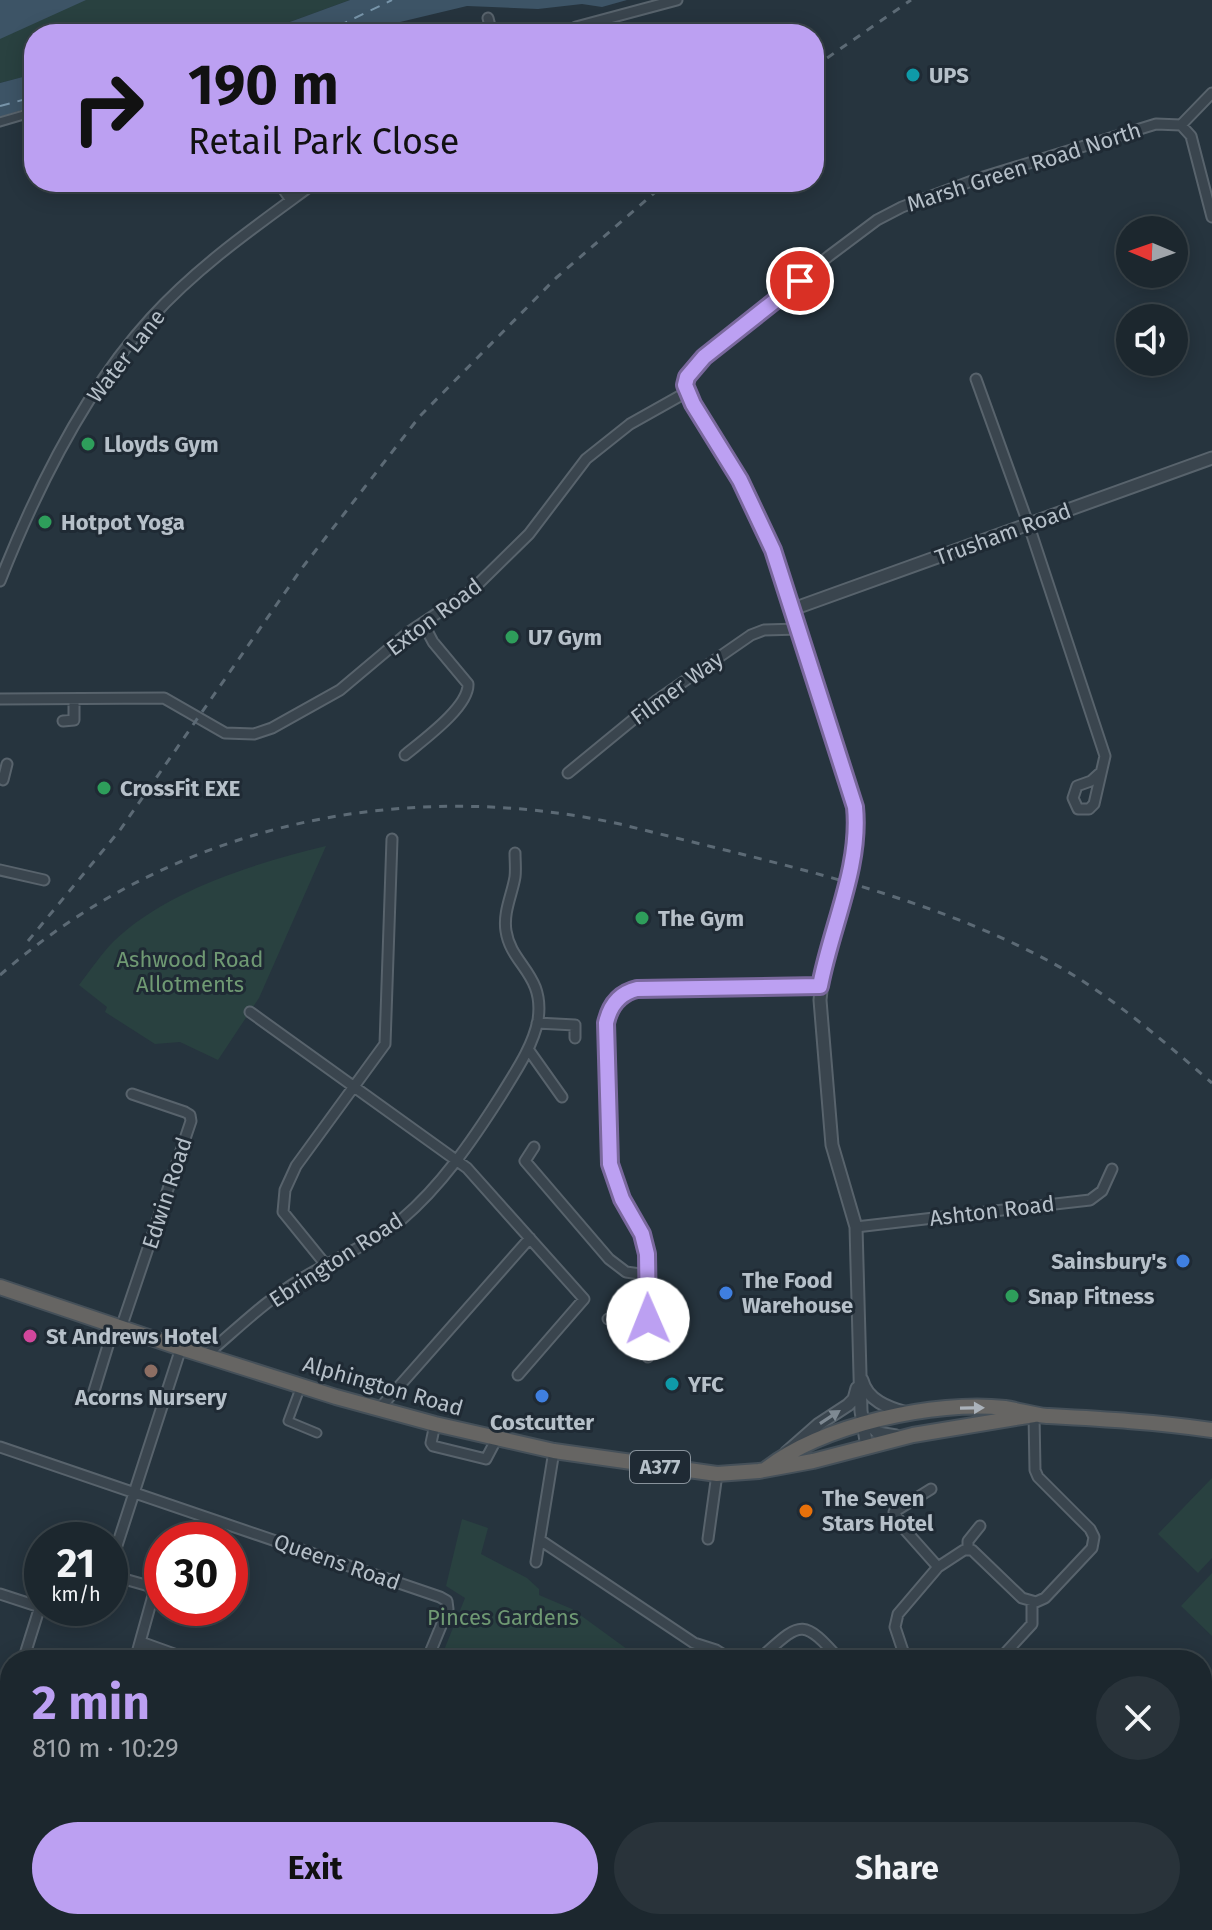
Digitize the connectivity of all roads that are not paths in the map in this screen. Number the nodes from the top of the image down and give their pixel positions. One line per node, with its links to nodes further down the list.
1 (677, 0): 4 (street)
2 (488, 18): 3 (street)
3 (490, 24)
4 (593, 24)
5 (1212, 93): 8 (street)
6 (24, 115): 7 (street)
7 (0, 122)
8 (1181, 125): 12 (street); 14 (street, Marsh Green Road North)
9 (285, 192): 11 (street)
10 (302, 192): 11 (street, Water Lane)
11 (291, 200): 17 (street, Water Lane)
12 (1212, 217)
13 (976, 379): 16 (street)
14 (687, 392): 18 (street); 19 (street, Exton Road)
15 (1212, 458): 16 (street, Trusham Road)
16 (1029, 526): 18 (street, Trusham Road); 26 (street)
17 (0, 581)
18 (793, 609): 20 (street)
19 (423, 623): 22 (street, Exton Road); 24 (street)
20 (799, 629): 27 (street, Filmer Way); 33 (street)
21 (0, 699): 22 (street)
22 (74, 700): 23 (street)
23 (63, 721)
24 (405, 755)
25 (7, 764): 28 (street)
26 (1101, 772)
27 (568, 773)
28 (1, 783)
29 (392, 839): 38 (street)
30 (515, 853): 35 (street, Ebrington Road)
31 (0, 870): 32 (street)
32 (44, 880)
33 (820, 986): 44 (street); 47 (street)
34 (250, 1012): 38 (street)
35 (537, 1023): 36 (street); 37 (street, Ebrington Road)
36 (575, 1038)
37 (528, 1049): 40 (street); 42 (street, Ebrington Road)
38 (355, 1085): 42 (street); 46 (street)
39 (132, 1094): 51 (street, Edwin Road)
40 (562, 1097)
41 (534, 1147): 47 (street)
42 (457, 1159): 45 (street); 46 (street, Ebrington Road)
43 (1112, 1169): 44 (street, Ashton Road)
44 (856, 1227): 55 (street)
45 (530, 1238): 56 (street); 59 (street)
46 (326, 1265): 53 (street, Ebrington Road)
47 (647, 1275): 50 (street)
48 (0, 1287): 51 (highway, Alphington Road / A377)
49 (608, 1319): 50 (street)
50 (648, 1319): 54 (street)
51 (118, 1327): 52 (highway, Alphington Road / A377); 58 (street)
52 (181, 1348): 53 (highway, Alphington Road / A377); 75 (street)
53 (206, 1355): 57 (highway, Alphington Road / A377)
54 (648, 1357)
55 (860, 1367): 60 (street); 62 (street); 71 (street, one-way to 55)
56 (518, 1375)
57 (301, 1386): 59 (highway, Alphington Road / A377); 65 (street)
58 (94, 1391)
59 (379, 1409): 63 (highway, Alphington Road / A377)
60 (908, 1414): 61 (highway, Alphington Road / A377, one-way to 61); 62 (highway, Alphington Road / A377)
61 (1034, 1415): 64 (highway, Alphington Road / A377); 66 (highway, Alphington Road / A377); 86 (street)
62 (864, 1419): 66 (street); 69 (street); 71 (highway, Alphington Road / A377)
63 (435, 1424): 67 (highway, Alphington Road / A377); 67 (street)
64 (1212, 1430)
65 (317, 1433)
66 (913, 1435): 69 (highway, Alphington Road / A377)
67 (496, 1440): 70 (highway, Alphington Road / A377)
68 (0, 1447): 75 (street, Queens Road)
69 (867, 1447): 72 (highway, Alphington Road / A377)
70 (554, 1451): 73 (highway, Alphington Road / A377); 79 (street)
71 (782, 1456): 72 (highway, Alphington Road / A377)
72 (765, 1470): 73 (highway, Alphington Road / A377)
73 (717, 1474): 78 (street)
74 (931, 1489): 82 (street)
75 (135, 1492): 76 (street); 92 (street, Queens Road)
76 (125, 1522)
77 (980, 1526): 80 (street)
78 (708, 1539)
79 (540, 1540): 81 (street); 93 (street)
80 (968, 1549): 82 (street); 86 (street)
81 (536, 1562)
82 (938, 1567): 96 (street)
83 (128, 1580): 88 (street)
84 (0, 1594): 85 (street)
85 (24, 1600)
86 (1032, 1602): 97 (street)
87 (34, 1626): 89 (street)
88 (141, 1642): 90 (street); 91 (street)
89 (26, 1650)
90 (138, 1650)
91 (163, 1650)
92 (431, 1650)
93 (716, 1650)
94 (770, 1650): 95 (street)
95 (831, 1650)
96 (903, 1650)
97 (1008, 1650)

